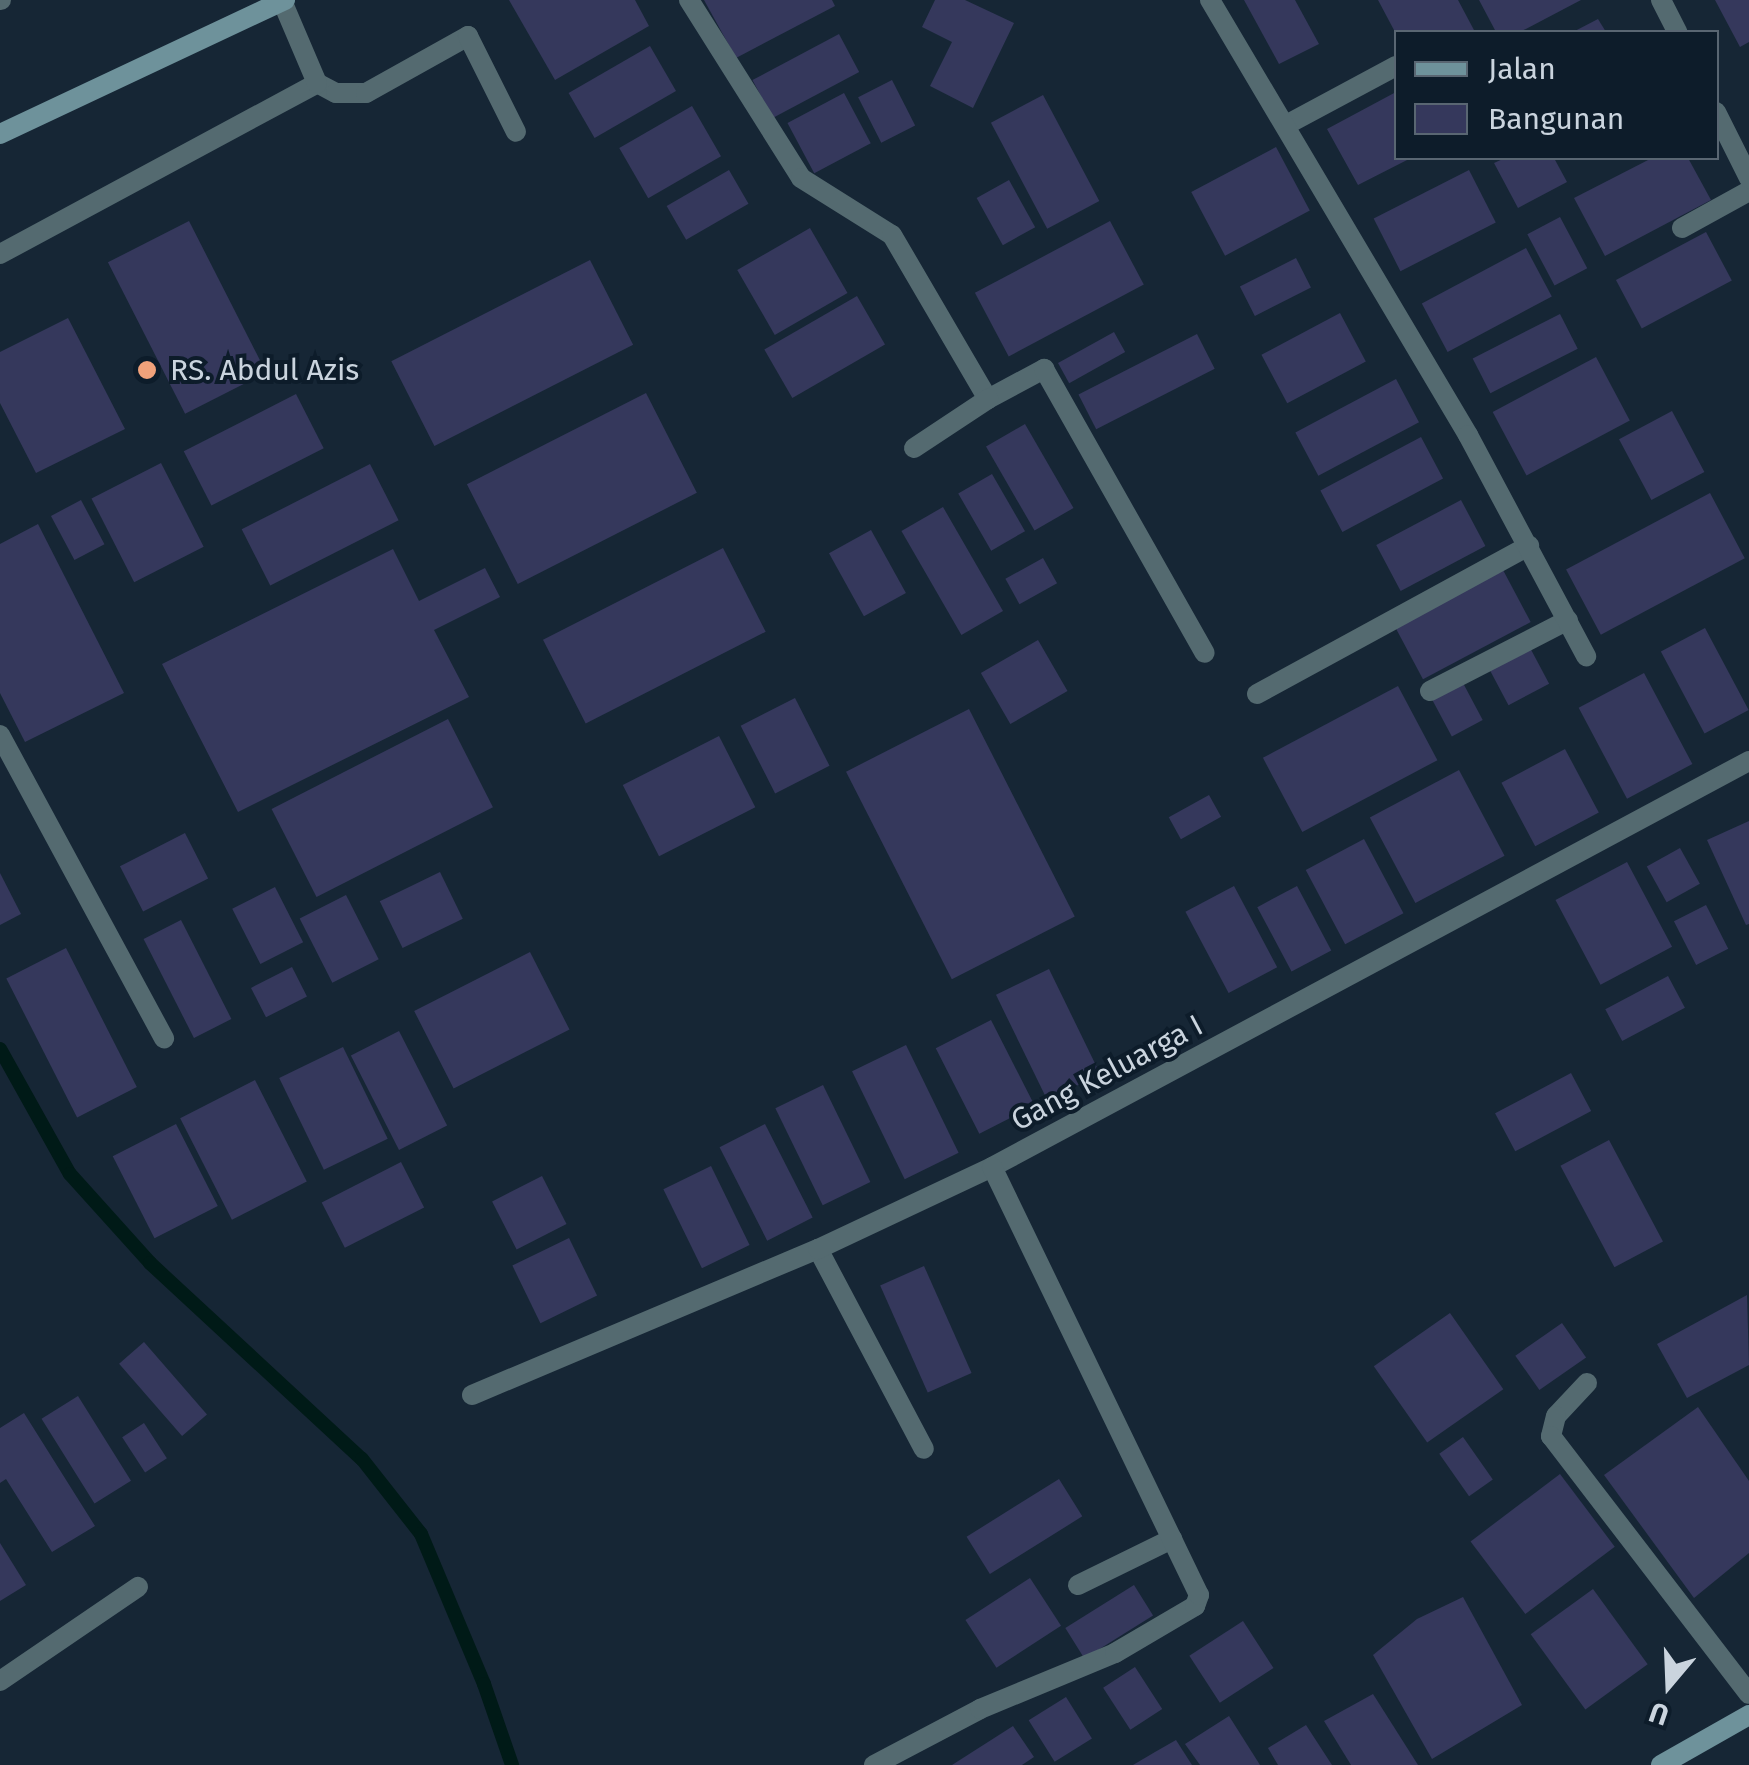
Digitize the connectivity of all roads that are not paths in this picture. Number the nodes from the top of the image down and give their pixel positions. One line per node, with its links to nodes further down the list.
1 (689, 0): 17 (street)
2 (1210, 0): 10 (street)
3 (1687, 0): 5 (street)
4 (283, 1): 8 (street); 12 (street)
5 (1664, 6): 6 (street)
6 (1677, 30)
7 (1394, 67): 10 (street)
8 (317, 83): 11 (street); 16 (street)
9 (1719, 118): 13 (street)
10 (1286, 125): 19 (street)
11 (516, 132)
12 (0, 134)
13 (1749, 178)
14 (1749, 191): 15 (street)
15 (1682, 228)
16 (0, 254)
17 (988, 399): 18 (street); 21 (street)
18 (914, 448)
19 (1529, 546): 20 (street); 24 (street)
20 (1568, 620): 22 (street); 23 (street)
21 (1205, 653)
22 (1586, 656)
23 (1430, 691)
24 (1257, 694)
25 (0, 735): 27 (street)
26 (1749, 761): 28 (street, Gang Keluarga I)
27 (164, 1038)
28 (992, 1168): 29 (street, Gang Keluarga I); 33 (street)
29 (818, 1249): 31 (street, Gang Keluarga I); 32 (street)
30 (1588, 1383): 37 (street)
31 (472, 1396)
32 (924, 1448)
33 (1172, 1539): 34 (street); 40 (street)
34 (1078, 1585)
35 (138, 1587): 36 (street)
36 (0, 1681)
37 (1749, 1694)
38 (1749, 1715): 39 (street)
39 (1683, 1757): 41 (street)
40 (874, 1765)
41 (1661, 1765)

